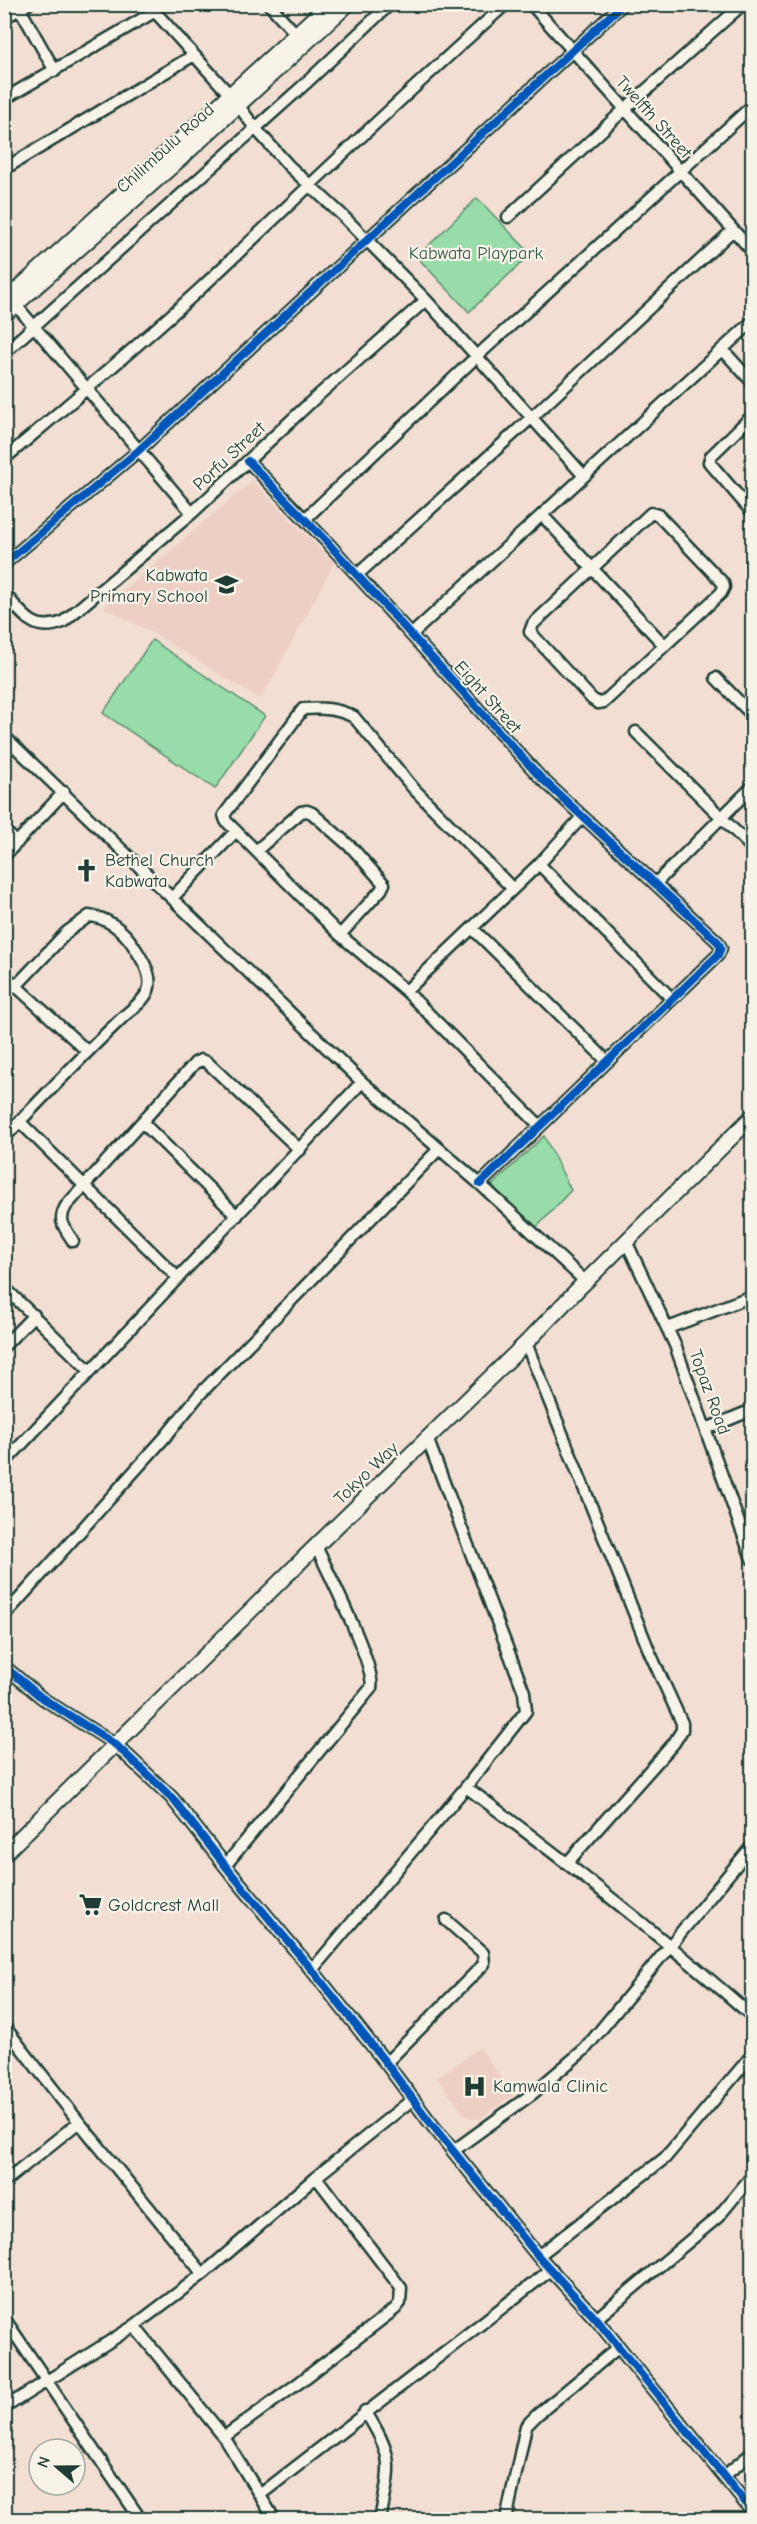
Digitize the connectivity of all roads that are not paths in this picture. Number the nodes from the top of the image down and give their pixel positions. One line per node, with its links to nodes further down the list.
1 (269, 4): 12 (street)
2 (329, 4): 12 (main road, Chilimbulu Road)
3 (348, 4): 17 (main road, Chilimbulu Road)
4 (390, 4): 20 (street)
5 (506, 4): 23 (street)
6 (531, 4): 13 (street, Twelfth Street)
7 (624, 4): 13 (street)
8 (743, 4): 19 (street)
9 (24, 7): 11 (street); 15 (street)
10 (151, 8): 14 (street); 15 (street)
11 (4, 18)
12 (296, 34): 17 (main road, Chilimbulu Road)
13 (572, 51): 19 (street, Twelfth Street); 26 (street)
14 (194, 55): 17 (street); 21 (street)
15 (55, 71): 16 (street)
16 (4, 99)
17 (234, 100): 20 (street); 28 (main road, Chilimbulu Road)
18 (753, 106): 22 (street)
19 (625, 109): 22 (street, Twelfth Street); 24 (street)
20 (255, 128): 23 (street); 32 (street)
21 (4, 169)
22 (681, 171): 25 (street, Twelfth Street); 35 (street)
23 (309, 184): 26 (street); 37 (street)
24 (508, 217)
25 (733, 230): 27 (street, Twelfth Street); 39 (street)
26 (366, 240): 29 (street); 40 (street)
27 (753, 251)
28 (9, 299): 30 (main road, Chilimbulu Road); 32 (street)
29 (426, 300): 35 (street); 42 (street, Porfu Street)
30 (4, 315)
31 (753, 322): 33 (street)
32 (36, 327): 34 (street); 37 (street)
33 (722, 348): 36 (street); 43 (street)
34 (4, 354)
35 (476, 357): 39 (street); 47 (street)
36 (753, 382)
37 (88, 389): 40 (street); 41 (street)
38 (753, 416): 44 (street)
39 (531, 418): 43 (street); 50 (street)
40 (138, 451): 45 (street); 48 (street)
41 (4, 459)
42 (248, 461): 45 (street, Porfu Street); 47 (street, Eight Street)
43 (584, 476): 46 (street)
44 (753, 512)
45 (192, 513): 51 (street, Porfu Street)
46 (542, 515): 49 (street); 52 (street)
47 (305, 519): 50 (street, Eight Street)
48 (4, 564)
49 (594, 568): 53 (street); 53 (street); 53 (street)
50 (357, 575): 52 (street, Eight Street)
51 (4, 593)
52 (412, 634): 60 (street, Eight Street)
53 (664, 645)
54 (716, 678): 55 (street)
55 (753, 715)
56 (636, 732): 61 (street)
57 (4, 736): 59 (street)
58 (753, 788): 61 (street)
59 (64, 792): 64 (street); 71 (street)
60 (582, 817): 68 (street); 69 (street, Eight Street)
61 (723, 818): 65 (street); 69 (street)
62 (4, 830): 64 (street)
63 (236, 831): 66 (street); 70 (street); 71 (street)
64 (17, 843): 67 (street)
65 (753, 848)
66 (257, 850): 73 (street); 73 (street)
67 (4, 856)
68 (539, 864): 70 (street); 77 (street)
69 (656, 883): 77 (street, Eight Street)
70 (513, 889): 72 (street)
71 (172, 897): 80 (street)
72 (472, 928): 76 (street); 79 (street)
73 (340, 934): 76 (street)
74 (4, 975): 75 (street)
75 (17, 985): 78 (street); 78 (street)
76 (406, 992): 84 (street)
77 (672, 999): 79 (street)
78 (87, 1051): 82 (street)
79 (607, 1060): 84 (street)
80 (362, 1082): 86 (street); 87 (street)
81 (753, 1117): 92 (main road, Tokyo Way)
82 (20, 1122): 85 (street); 89 (street)
83 (142, 1122): 87 (street); 89 (street); 90 (street)
84 (540, 1126): 88 (street)
85 (4, 1138)
86 (439, 1149): 88 (street); 109 (street)
87 (300, 1150): 90 (street)
88 (480, 1184): 94 (street)
89 (84, 1186): 91 (street); 93 (street)
90 (237, 1216): 93 (street)
91 (73, 1241)
92 (626, 1241): 94 (main road, Tokyo Way); 98 (street, Topaz Road)
93 (178, 1278): 101 (street)
94 (586, 1282): 99 (main road, Tokyo Way)
95 (4, 1287): 97 (street)
96 (753, 1296): 98 (street)
97 (34, 1315): 100 (street); 101 (street)
98 (668, 1328): 103 (street, Topaz Road)
99 (526, 1343): 104 (main road, Tokyo Way); 115 (street)
100 (4, 1346)
101 (90, 1371): 105 (street)
102 (753, 1410): 103 (street)
103 (706, 1429): 106 (street, Topaz Road)
104 (427, 1438): 107 (main road, Tokyo Way); 112 (street)
105 (4, 1463)
106 (748, 1534): 108 (street, Topaz Road)
107 (316, 1546): 111 (main road, Tokyo Way); 116 (street)
108 (753, 1559)
109 (4, 1616)
110 (4, 1666): 111 (street)
111 (116, 1745): 114 (main road, Tokyo Way); 116 (street)
112 (466, 1787): 115 (street); 119 (street)
113 (753, 1846): 118 (street)
114 (4, 1854)
115 (568, 1862): 118 (street)
116 (225, 1866): 119 (street)
117 (446, 1920): 123 (street)
118 (672, 1946): 120 (street); 126 (street)
119 (312, 1971): 123 (street)
120 (753, 2016)
121 (4, 2026): 125 (street)
122 (753, 2055): 130 (street)
123 (386, 2062): 124 (street)
124 (413, 2099): 126 (street); 128 (street)
125 (79, 2122): 129 (street); 132 (street)
126 (453, 2151): 130 (street)
127 (753, 2176): 134 (street)
128 (316, 2177): 132 (street); 140 (street)
129 (4, 2182)
130 (538, 2256): 131 (street)
131 (552, 2269): 134 (street); 139 (street)
132 (203, 2274): 135 (street)
133 (4, 2318): 137 (street)
134 (596, 2319): 136 (street)
135 (134, 2326): 137 (street); 140 (street)
136 (619, 2347): 142 (street); 148 (street)
137 (48, 2380): 138 (street); 145 (street)
138 (4, 2408)
139 (365, 2412): 143 (street); 147 (street)
140 (224, 2437): 143 (street)
141 (753, 2453): 142 (street)
142 (724, 2476): 144 (street)
143 (261, 2494): 146 (street)
144 (753, 2511)
145 (141, 2520)
146 (275, 2520)
147 (380, 2520)
148 (506, 2520)

